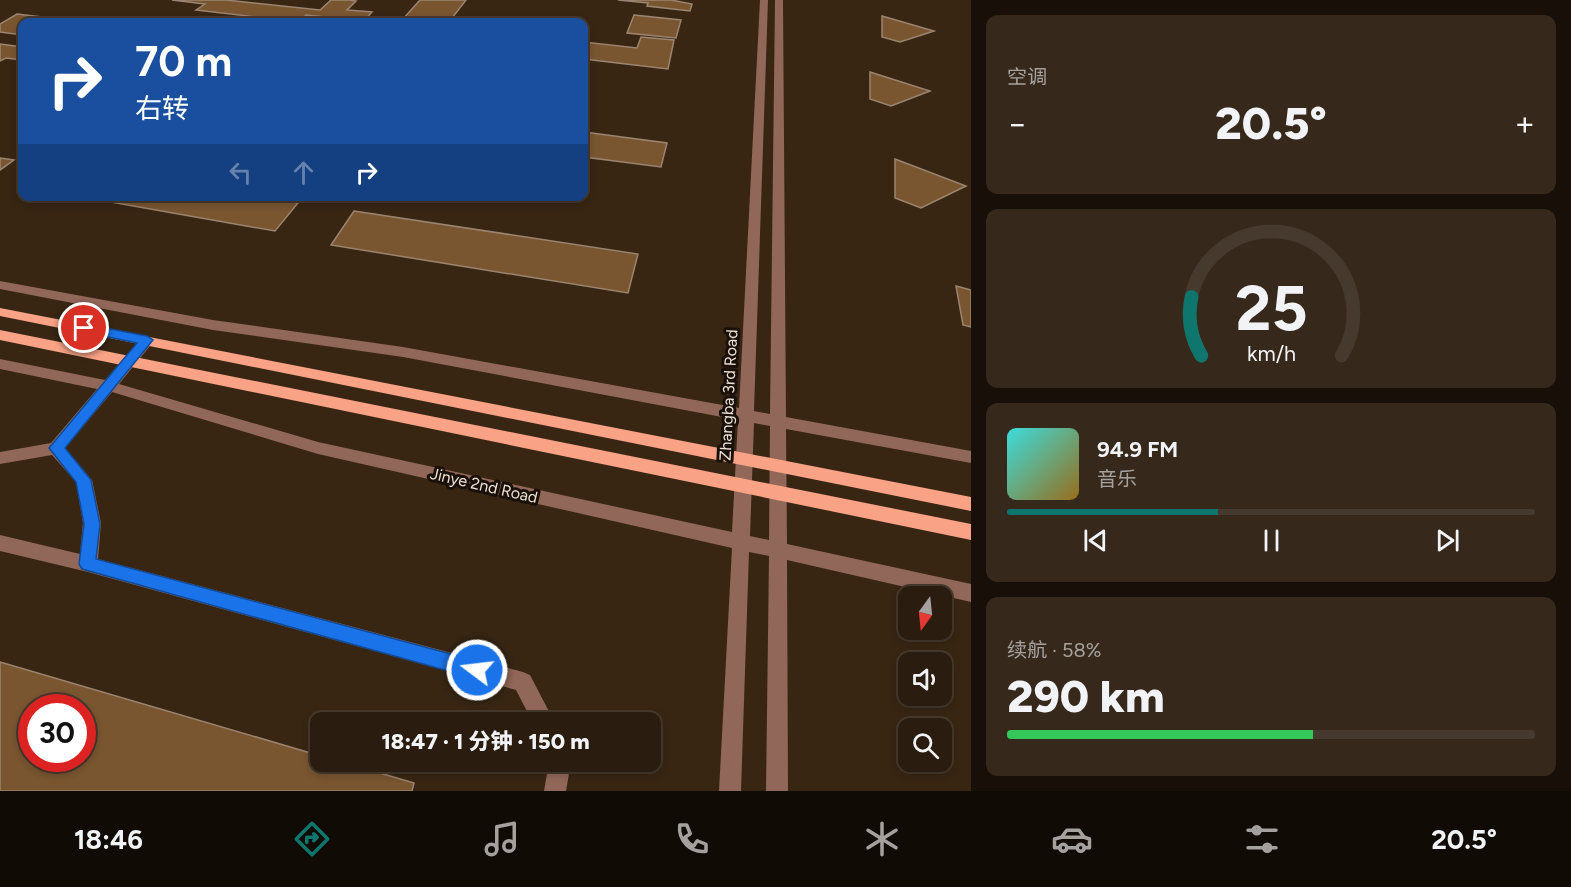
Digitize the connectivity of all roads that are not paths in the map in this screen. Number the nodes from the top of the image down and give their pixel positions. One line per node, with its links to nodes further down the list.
1 (764, 0): 10 (street, Zhangba 3rd Road)
2 (779, 0): 11 (street)
3 (0, 285): 10 (street)
4 (0, 312): 6 (main road)
5 (0, 335): 7 (main road)
6 (147, 340): 7 (street); 15 (main road)
7 (129, 361): 9 (street); 17 (main road)
8 (0, 364): 9 (street, Jinye 2nd Road)
9 (108, 386): 12 (street); 22 (street, Jinye 2nd Road)
10 (745, 415): 11 (street); 15 (street, Zhangba 3rd Road)
11 (777, 421): 13 (street); 16 (street)
12 (56, 448): 14 (street); 24 (street)
13 (971, 457)
14 (0, 458)
15 (743, 458): 16 (main road); 17 (street, Zhangba 3rd Road)
16 (777, 465): 18 (street); 19 (main road)
17 (742, 486): 18 (main road); 22 (street, Zhangba 3rd Road)
18 (777, 492): 20 (main road); 23 (street)
19 (971, 504)
20 (971, 532)
21 (0, 543): 24 (street)
22 (739, 543): 23 (street, Jinye 2nd Road); 29 (street, Zhangba 3rd Road)
23 (777, 551): 25 (street, Jinye 2nd Road); 30 (street)
24 (87, 564): 26 (street)
25 (971, 592)
26 (538, 712)
27 (558, 772): 28 (street)
28 (555, 791)
29 (730, 791)
30 (777, 791)

